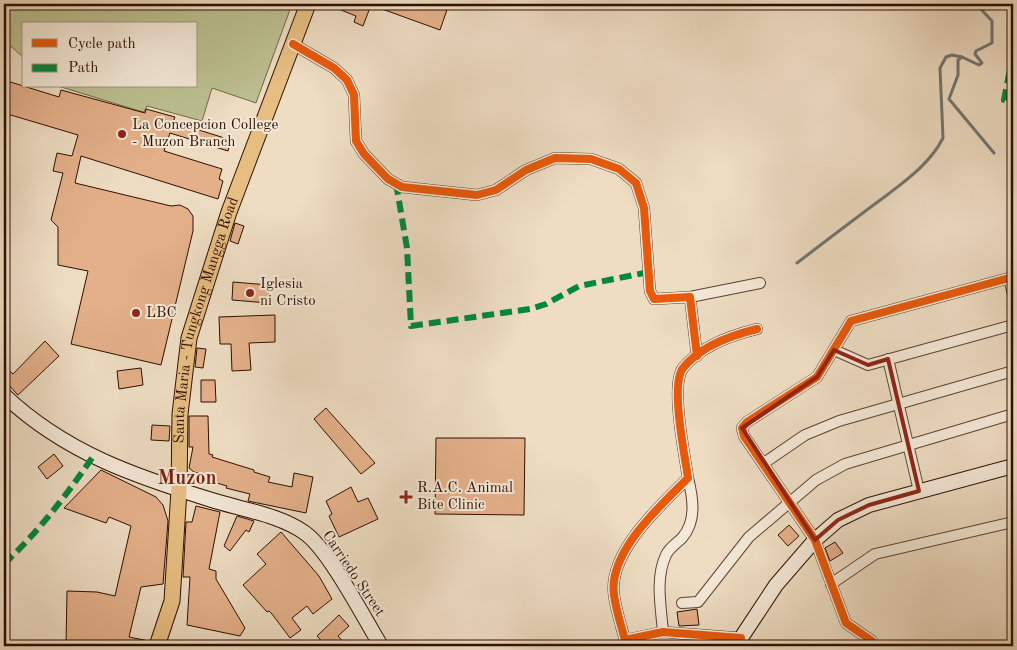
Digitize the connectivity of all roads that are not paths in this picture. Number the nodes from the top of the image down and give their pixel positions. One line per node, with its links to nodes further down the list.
1 (308, 4): 2 (main road, Santa Maria - Tungkong Mangga Road)
2 (293, 44): 6 (street); 20 (main road, Santa Maria - Tungkong Mangga Road)
3 (1011, 278): 5 (street); 9 (street)
4 (760, 283): 6 (street)
5 (1013, 295)
6 (690, 297): 10 (street)
7 (1013, 325): 11 (street)
8 (757, 329): 10 (street)
9 (834, 350): 11 (street); 17 (street)
10 (697, 356): 19 (street)
11 (888, 359): 14 (street)
12 (1013, 371): 14 (street)
13 (5, 398): 20 (main road, Carriedo Street)
14 (898, 404): 16 (street); 17 (street)
15 (1013, 414): 16 (street)
16 (907, 445): 21 (street); 22 (street)
17 (764, 463): 22 (street)
18 (1013, 466): 21 (main road)
19 (688, 478): 27 (street); 27 (street)
20 (179, 490): 30 (main road, Santa Maria - Tungkong Mangga Road); 31 (main road, Carriedo Street)
21 (919, 491): 24 (main road)
22 (789, 501): 24 (street); 26 (street)
23 (1013, 522): 25 (street)
24 (814, 540): 25 (street); 29 (main road)
25 (831, 584): 28 (street)
26 (682, 603)
27 (663, 632): 29 (street)
28 (872, 641)
29 (740, 642)
30 (157, 646)
31 (381, 646)

